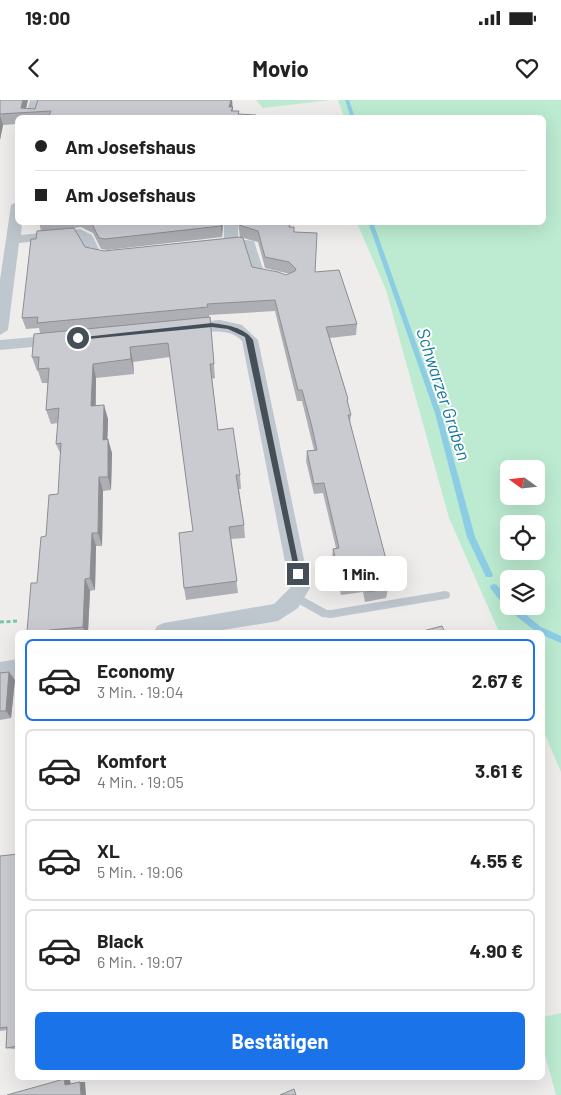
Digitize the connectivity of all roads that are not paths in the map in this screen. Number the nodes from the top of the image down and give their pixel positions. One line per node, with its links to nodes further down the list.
1 (36, 100): 2 (street)
2 (32, 115)
3 (15, 225): 5 (street)
4 (231, 225): 6 (street)
5 (13, 240): 8 (street); 10 (street)
6 (231, 242): 7 (street); 9 (street)
7 (193, 246)
8 (126, 254)
9 (287, 282)
10 (0, 330)
11 (166, 330): 15 (street)
12 (78, 338): 13 (street)
13 (0, 345)
14 (444, 595): 15 (lane)
15 (296, 597): 16 (street)
16 (175, 630)
17 (15, 668): 18 (street)
18 (0, 671)

